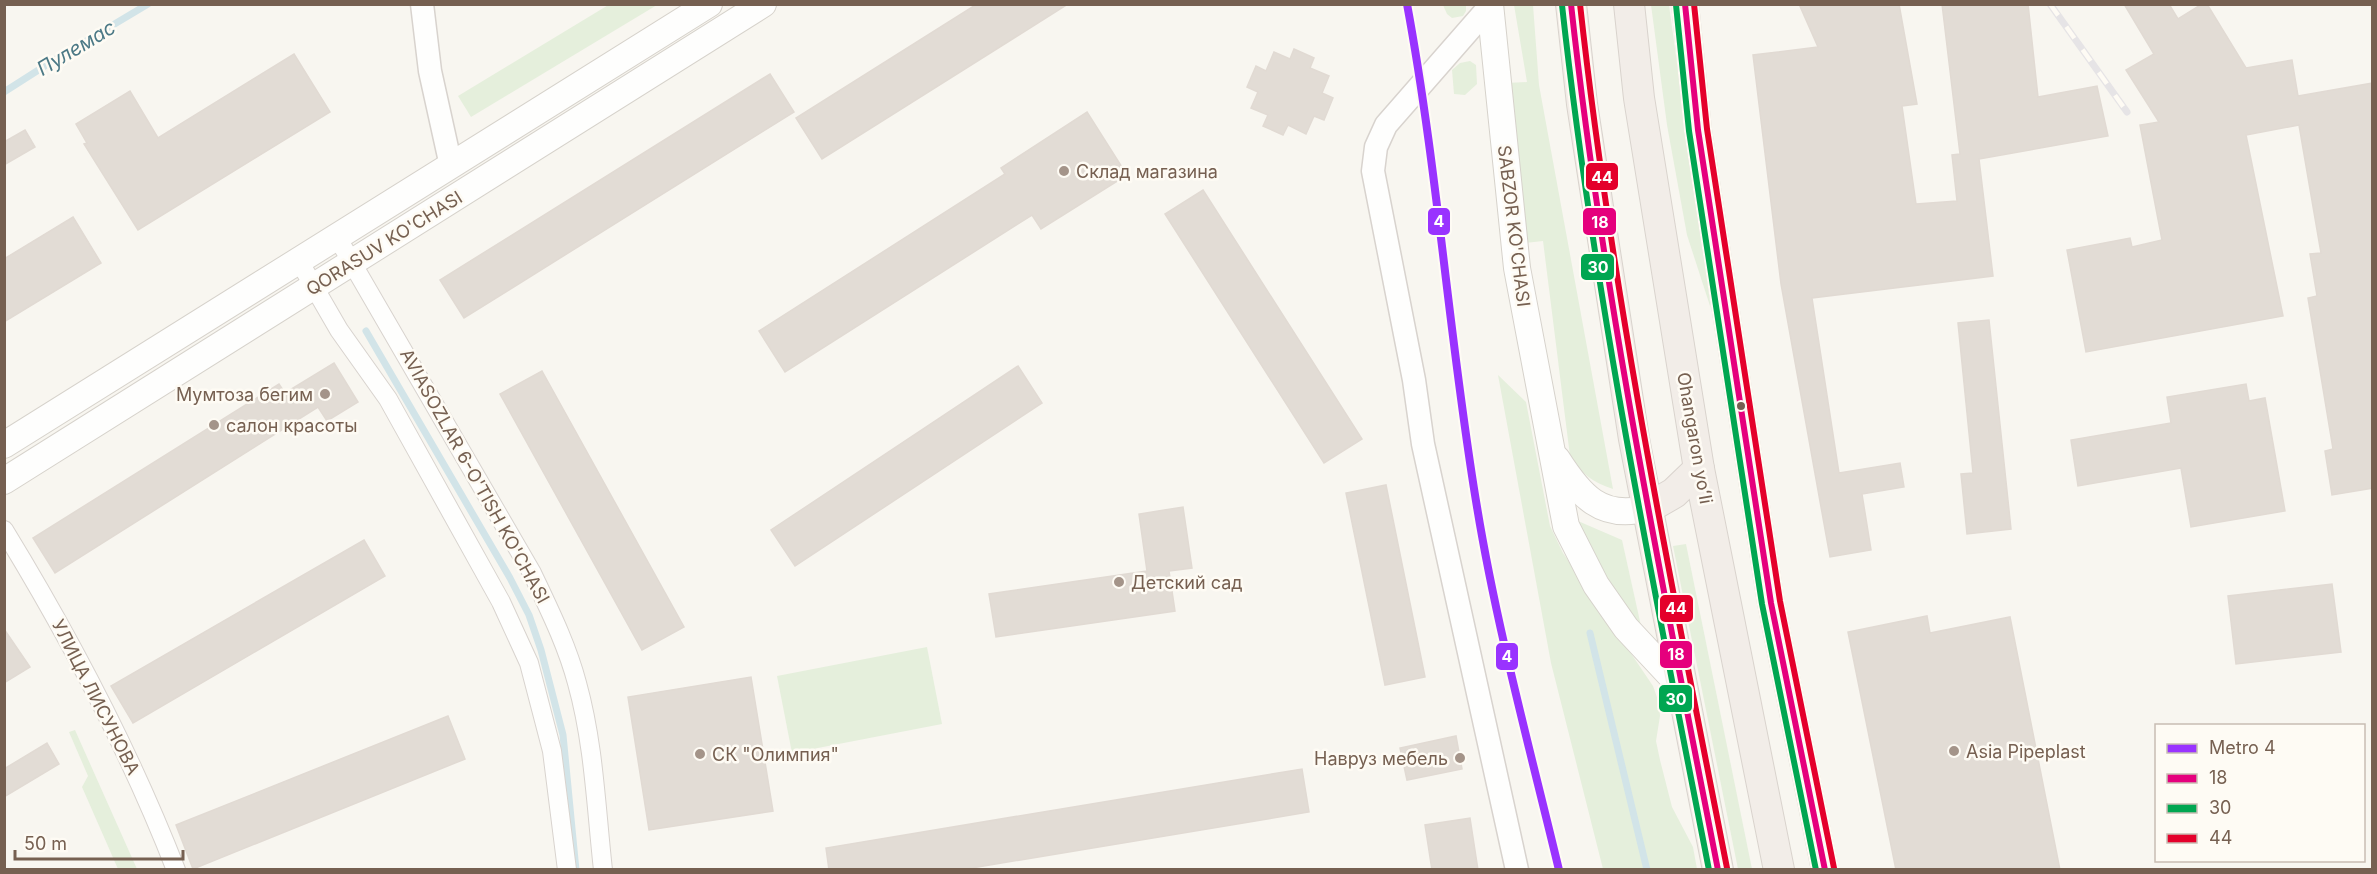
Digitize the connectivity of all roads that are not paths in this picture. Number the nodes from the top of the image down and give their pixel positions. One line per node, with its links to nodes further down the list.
1 (422, 4): 8 (street)
2 (709, 4): 8 (main road, QORASUV KO'CHASI)
3 (763, 4): 11 (main road, QORASUV KO'CHASI)
4 (1571, 4): 17 (highway)
5 (1629, 4): 15 (highway, Ohangaron yoʻli)
6 (1685, 4): 26 (main road)
7 (1490, 5): 14 (main road, SABZOR KO'CHASI); 23 (street)
8 (451, 166): 9 (main road, QORASUV KO'CHASI)
9 (338, 237): 10 (main road, QORASUV KO'CHASI); 11 (street, AVIASOZLAR 6-O'TISH KO'CHASI)
10 (299, 261): 12 (street); 13 (main road, QORASUV KO'CHASI)
11 (353, 262): 12 (main road, QORASUV KO'CHASI); 22 (street, AVIASOZLAR 6-O'TISH KO'CHASI)
12 (314, 287): 16 (main road, QORASUV KO'CHASI); 21 (street)
13 (4, 445)
14 (1549, 446): 17 (main road); 19 (main road, SABZOR KO'CHASI)
15 (1699, 469): 17 (highway); 25 (highway, Ohangaron yoʻli)
16 (4, 481)
17 (1647, 508): 19 (highway)
18 (4, 530): 20 (street, УЛИЦА ЛИСУНОВА)
19 (1683, 689): 24 (highway)
20 (176, 870)
21 (567, 870)
22 (603, 870)
23 (1517, 870)
24 (1718, 870)
25 (1779, 870)
26 (1825, 870)

